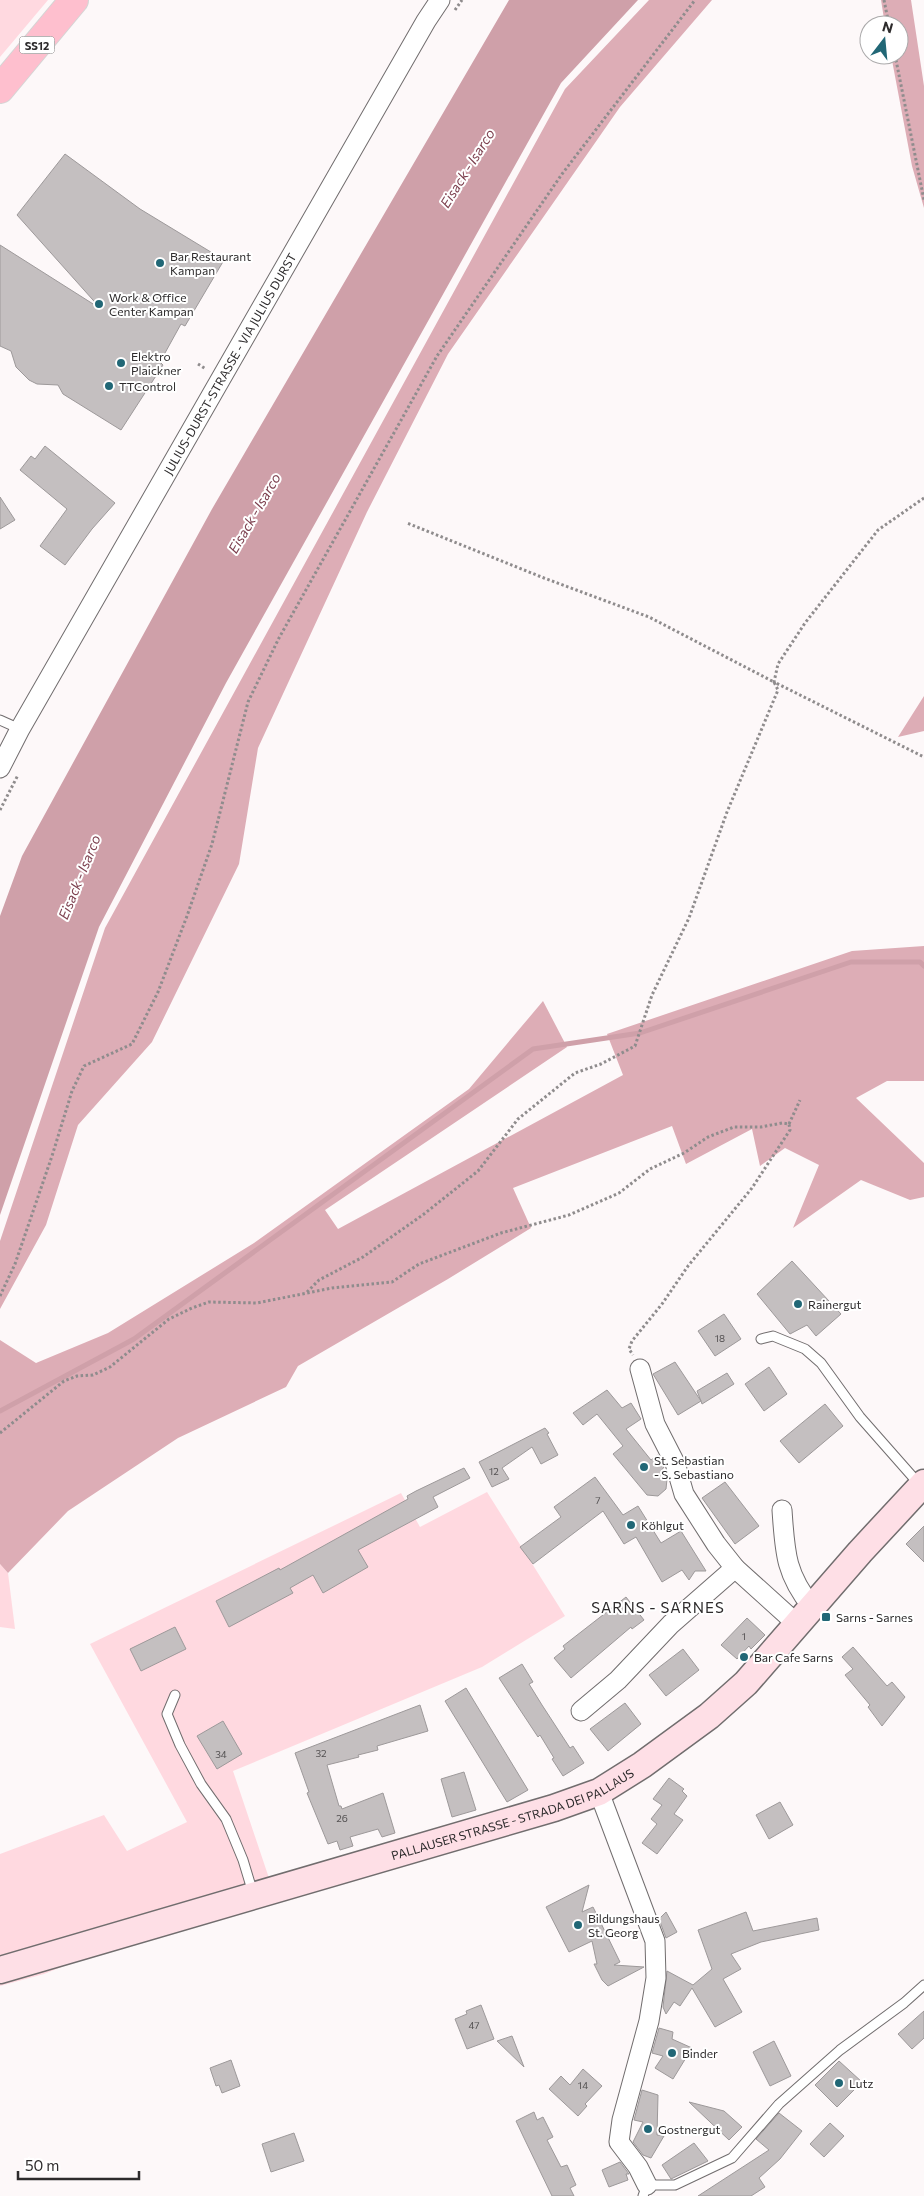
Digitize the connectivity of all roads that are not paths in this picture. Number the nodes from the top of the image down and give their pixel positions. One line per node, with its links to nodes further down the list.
1 (74, 0): 3 (main road, SS12)
2 (440, 0): 5 (street, JULIUS-DURST-STRASSE - VIA JULIUS DURST)
3 (0, 89)
4 (0, 720): 5 (lane)
5 (20, 728): 6 (street, JULIUS-DURST-STRASSE - VIA JULIUS DURST)
6 (0, 768)
7 (762, 1340): 9 (lane, PALLAUSER STRASSE - STRADA DEI PALLAUS)
8 (640, 1369): 11 (street)
9 (923, 1485): 12 (street, PALLAUSER STRASSE - STRADA DEI PALLAUS)
10 (782, 1510): 12 (street)
11 (735, 1568): 12 (street); 14 (street)
12 (804, 1616): 15 (street, PALLAUSER STRASSE - STRADA DEI PALLAUS)
13 (175, 1695): 16 (lane)
14 (581, 1711)
15 (599, 1792): 16 (street, PALLAUSER STRASSE - STRADA DEI PALLAUS); 19 (street)
16 (254, 1896): 17 (street, PALLAUSER STRASSE - STRADA DEI PALLAUS)
17 (0, 1970)
18 (924, 1985): 19 (lane)
19 (645, 2191)

